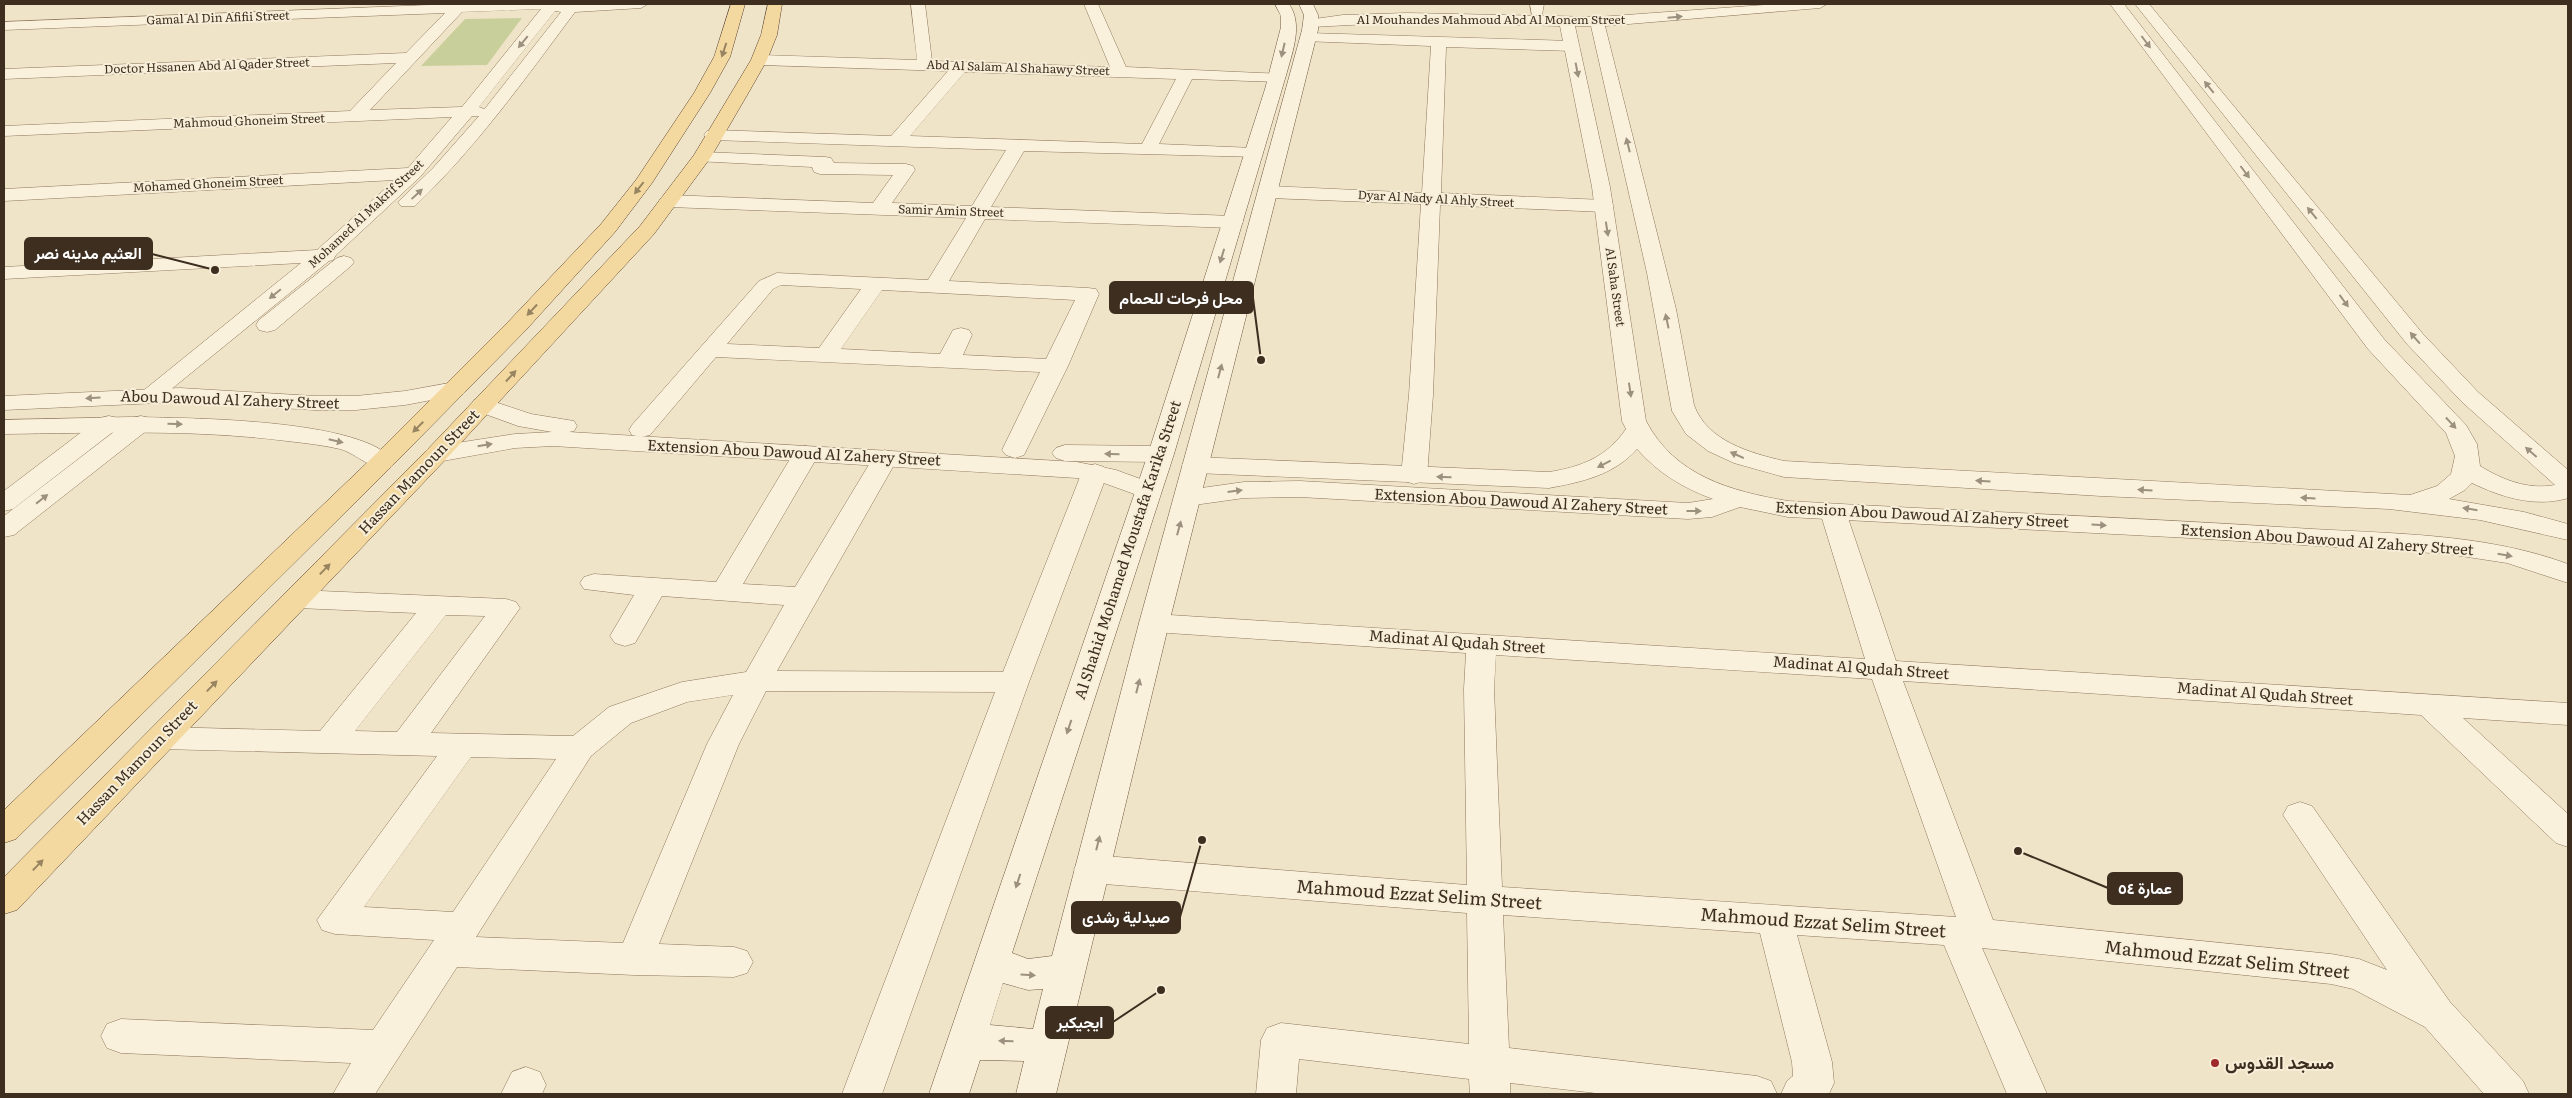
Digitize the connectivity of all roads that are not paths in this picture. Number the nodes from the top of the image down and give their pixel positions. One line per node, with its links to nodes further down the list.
1 (641, 4): 11 (street, Gamal Al Din Afifii Street)
2 (738, 4): 65 (main road, Hassan Mamoun Street, one-way to 65)
3 (775, 4): 23 (main road, Hassan Mamoun Street)
4 (918, 4): 24 (street)
5 (1091, 4): 26 (street)
6 (1282, 4): 29 (street, Al Shahid Mohamed Moustafa Karika Street, one-way to 29)
7 (1699, 4): 13 (street, Al Mouhandes Mahmoud Abd Al Monem Street)
8 (1820, 4): 19 (street, Al Mouhandes Mahmoud Abd Al Monem Street, one-way to 8)
9 (2117, 4): 86 (street, one-way to 86)
10 (2142, 4): 89 (street, one-way to 10)
11 (562, 5): 14 (street, Gamal Al Din Afifii Street); 30 (street, Mohamed Al Makrif Street); 31 (street, Mohamed Al Makrif Street, one-way to 31)
12 (1520, 8): 13 (street, Al Mouhandes Mahmoud Abd Al Monem Street); 15 (street, Al Mouhandes Mahmoud Abd Al Monem Street)
13 (1537, 8)
14 (457, 9): 18 (street, Gamal Al Din Afifii Street); 22 (street)
15 (1355, 12): 16 (street, Al Mouhandes Mahmoud Abd Al Monem Street); 17 (street, Al Mouhandes Mahmoud Abd Al Monem Street)
16 (1431, 19): 20 (street, Al Mouhandes Mahmoud Abd Al Monem Street); 21 (street)
17 (1308, 22): 21 (street); 44 (street)
18 (4, 26)
19 (1598, 26): 20 (street, Al Mouhandes Mahmoud Abd Al Monem Street); 42 (street, one-way to 19)
20 (1570, 33): 21 (street); 43 (street, Al Saha Street, one-way to 43)
21 (1435, 42): 46 (street)
22 (410, 58): 27 (street, Doctor Hssanen Abd Al Qader Street); 32 (street)
23 (759, 60): 24 (street, Abd Al Salam Al Shahawy Street); 37 (main road, Hassan Mamoun Street)
24 (925, 64): 25 (street, Abd Al Salam Al Shahawy Street)
25 (961, 66): 26 (street, Abd Al Salam Al Shahawy Street); 35 (street)
26 (1120, 72): 28 (street, Abd Al Salam Al Shahawy Street)
27 (4, 74)
28 (1186, 74): 29 (street, Abd Al Salam Al Shahawy Street); 38 (street)
29 (1277, 77): 39 (street, Al Shahid Mohamed Moustafa Karika Street)
30 (493, 110): 31 (street, Mahmoud Ghoneim Street); 52 (street, Mohamed Al Makrif Street, one-way to 30)
31 (467, 111): 32 (street, Mahmoud Ghoneim Street); 41 (street, Mohamed Al Makrif Street)
32 (355, 116): 33 (street, Mahmoud Ghoneim Street)
33 (4, 131)
34 (844, 138): 35 (street); 37 (street); 40 (street)
35 (897, 140): 36 (street)
36 (1019, 144): 38 (street); 50 (street)
37 (708, 146): 40 (street); 47 (main road, Hassan Mamoun Street)
38 (1148, 149): 39 (street)
39 (1254, 153): 51 (street, Al Shahid Mohamed Moustafa Karika Street)
40 (822, 165): 48 (street); 49 (street)
41 (412, 173): 45 (street, Mohamed Ghoneim Street); 52 (street, Mohamed Al Makrif Street)
42 (1637, 179): 43 (street, Dyar Al Nady Al Ahly Street); 94 (street, one-way to 42)
43 (1601, 188): 46 (street, Dyar Al Nady Al Ahly Street); 75 (street, Al Saha Street, one-way to 75)
44 (1268, 192): 46 (street, Dyar Al Nady Al Ahly Street); 85 (street, one-way to 44)
45 (4, 195)
46 (1431, 199): 87 (street)
47 (669, 201): 48 (street, Samir Amin Street); 70 (main road, Hassan Mamoun Street, one-way to 47)
48 (788, 206): 49 (street, Samir Amin Street)
49 (878, 209): 50 (street, Samir Amin Street)
50 (979, 212): 51 (street, Samir Amin Street); 56 (street)
51 (1233, 222): 81 (street, Al Shahid Mohamed Moustafa Karika Street, one-way to 81)
52 (329, 263): 53 (street); 54 (street); 59 (street, Mohamed Al Makrif Street)
53 (302, 271): 57 (street); 66 (street, Mohamed Al Makrif Street, one-way to 66)
54 (4, 273)
55 (876, 283): 56 (street); 60 (street); 61 (street)
56 (935, 286): 63 (street)
57 (4, 287)
58 (961, 335): 62 (street)
59 (250, 339)
60 (709, 350): 61 (street); 74 (street)
61 (826, 355): 62 (street)
62 (948, 361): 63 (street)
63 (1056, 366): 78 (street)
64 (203, 376): 67 (street)
65 (455, 389): 69 (street, Abou Dawoud Al Zahery Street); 83 (main road, Hassan Mamoun Street, one-way to 83)
66 (150, 395): 67 (street, Abou Dawoud Al Zahery Street); 68 (street, Abou Dawoud Al Zahery Street, one-way to 68)
67 (180, 395): 69 (street, Abou Dawoud Al Zahery Street)
68 (4, 403)
69 (315, 403): 77 (street)
70 (483, 406): 76 (street, Extension Abou Dawoud Al Zahery Street); 79 (main road, Hassan Mamoun Street)
71 (109, 423): 72 (street, Abou Dawoud Al Zahery Street); 73 (street, Abou Dawoud Al Zahery Street); 95 (street)
72 (141, 423): 77 (street, Abou Dawoud Al Zahery Street, one-way to 77); 97 (street, one-way to 72)
73 (4, 427)
74 (641, 430): 76 (street, Extension Abou Dawoud Al Zahery Street); 78 (street, Extension Abou Dawoud Al Zahery Street)
75 (1638, 431): 87 (street, Extension Abou Dawoud Al Zahery Street, one-way to 87); 93 (street, Al Saha Street)
76 (538, 432): 79 (street, Extension Abou Dawoud Al Zahery Street, one-way to 76); 80 (street, Extension Abou Dawoud Al Zahery Street)
77 (285, 433): 83 (street, Abou Dawoud Al Zahery Street, one-way to 83)
78 (1015, 450): 84 (street, Extension Abou Dawoud Al Zahery Street)
79 (437, 454): 104 (main road, Hassan Mamoun Street, one-way to 79)
80 (806, 454): 82 (street, Extension Abou Dawoud Al Zahery Street); 102 (street)
81 (1161, 454): 84 (street, Extension Abou Dawoud Al Zahery Street, one-way to 84); 91 (street, Al Shahid Mohamed Moustafa Karika Street)
82 (885, 458): 84 (street, Extension Abou Dawoud Al Zahery Street); 103 (street)
83 (382, 462): 120 (main road, Hassan Mamoun Street)
84 (1085, 465): 91 (street, Extension Abou Dawoud Al Zahery Street); 111 (street)
85 (1195, 465): 88 (street, Extension Abou Dawoud Al Zahery Street); 92 (street)
86 (2468, 470): 90 (street); 94 (street)
87 (1414, 476): 88 (street, Extension Abou Dawoud Al Zahery Street)
88 (1276, 479): 92 (street, Extension Abou Dawoud Al Zahery Street, one-way to 88); 93 (street, Extension Abou Dawoud Al Zahery Street, one-way to 93)
89 (2568, 483)
90 (2568, 490)
91 (1148, 491): 128 (street, Al Shahid Mohamed Moustafa Karika Street, one-way to 128)
92 (1186, 498): 106 (street, one-way to 92)
93 (1736, 499): 96 (street, Extension Abou Dawoud Al Zahery Street)
94 (2410, 502): 98 (street, one-way to 94)
95 (4, 503)
96 (1833, 512): 99 (street, Extension Abou Dawoud Al Zahery Street, one-way to 99); 109 (street)
97 (4, 529)
98 (2568, 532)
99 (2568, 574)
100 (594, 584): 101 (street)
101 (653, 587): 102 (street); 107 (street)
102 (724, 592): 103 (street)
103 (804, 597): 110 (street)
104 (297, 599): 105 (street); 114 (main road, Hassan Mamoun Street, one-way to 104)
105 (438, 605): 115 (street); 116 (street)
106 (1154, 623): 108 (street, Madinat Al Qudah Street); 122 (street, one-way to 106)
107 (625, 636)
108 (1482, 644): 109 (street, Madinat Al Qudah Street); 124 (street)
109 (1884, 670): 112 (street, Madinat Al Qudah Street); 126 (street)
110 (755, 681): 111 (street); 118 (street); 129 (street)
111 (1014, 682): 139 (street)
112 (2429, 705): 113 (street, Madinat Al Qudah Street); 121 (street)
113 (2568, 714)
114 (161, 738): 115 (street); 123 (main road, Hassan Mamoun Street, one-way to 114)
115 (329, 742): 116 (street)
116 (406, 744): 117 (street)
117 (462, 745): 118 (street); 127 (street)
118 (580, 748): 127 (street)
119 (2300, 815): 132 (street)
120 (4, 830)
121 (2568, 834)
122 (1092, 869): 124 (street, Mahmoud Ezzat Selim Street); 131 (street)
123 (4, 900)
124 (1486, 900): 125 (street, Mahmoud Ezzat Selim Street); 137 (street)
125 (1775, 920): 126 (street, Mahmoud Ezzat Selim Street); 144 (street)
126 (1969, 933): 132 (street, Mahmoud Ezzat Selim Street); 145 (street)
127 (454, 939): 129 (street); 135 (street)
128 (992, 959): 131 (street, one-way to 131); 134 (street, Al Shahid Mohamed Moustafa Karika Street)
129 (634, 960): 130 (street)
130 (734, 962)
131 (1068, 966): 136 (street)
132 (2439, 1016): 146 (street, Mahmoud Ezzat Selim Street)
133 (121, 1036): 135 (street)
134 (964, 1045): 136 (street, one-way to 134); 140 (street, Al Shahid Mohamed Moustafa Karika Street)
135 (384, 1048): 138 (street)
136 (1047, 1050): 141 (street)
137 (1490, 1079): 142 (street); 143 (street)
138 (353, 1094)
139 (862, 1094)
140 (949, 1094)
141 (1036, 1094)
142 (1276, 1094)
143 (1757, 1094)
144 (1801, 1094)
145 (2027, 1094)
146 (2509, 1094)

